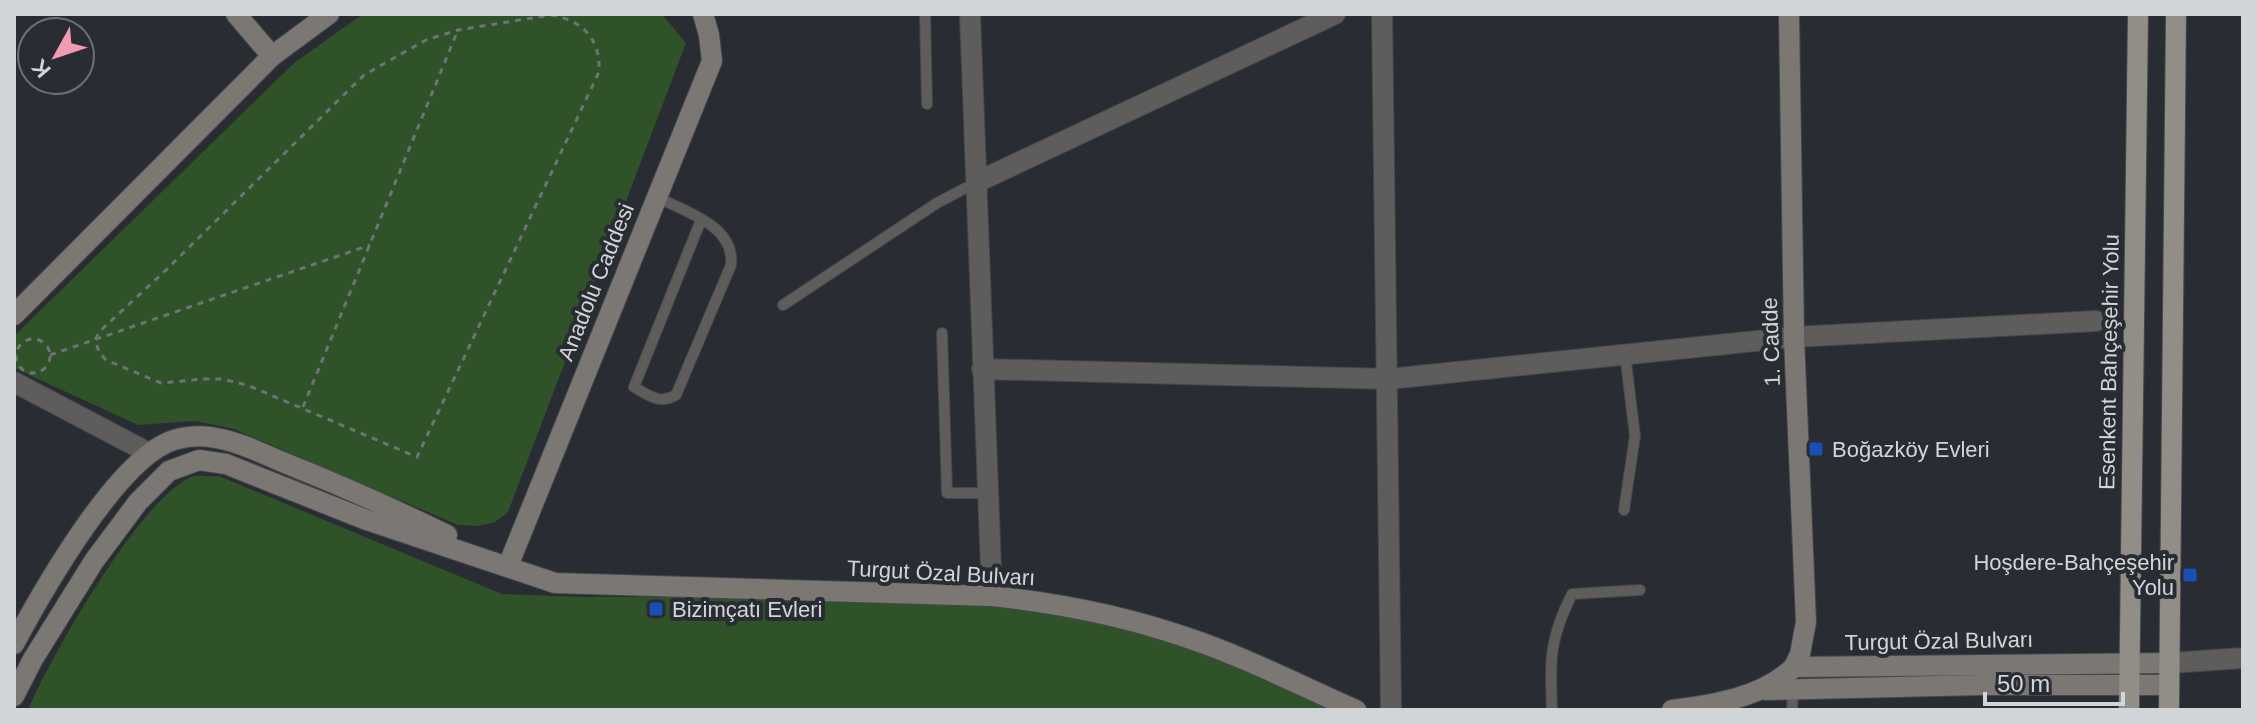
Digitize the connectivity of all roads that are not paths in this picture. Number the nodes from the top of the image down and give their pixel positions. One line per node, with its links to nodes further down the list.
1 (236, 14): 11 (street)
2 (329, 14): 11 (street)
3 (703, 14): 14 (street, Anadolu Caddesi)
4 (925, 14): 12 (lane)
5 (970, 14): 13 (street)
6 (1335, 14): 13 (street)
7 (1382, 14): 23 (street)
8 (1789, 14): 20 (street, 1. Cadde)
9 (2138, 14): 33 (main road, Esenkent Bahçeşehir Yolu)
10 (2176, 14): 34 (main road)
11 (272, 56): 17 (street)
12 (927, 104)
13 (977, 182): 16 (lane); 22 (street)
14 (657, 197): 15 (lane); 28 (street, Anadolu Caddesi)
15 (701, 220): 15 (lane)
16 (783, 305)
17 (14, 315)
18 (2096, 321): 20 (street)
19 (942, 333): 26 (lane)
20 (1794, 337): 21 (street); 35 (street, 1. Cadde)
21 (1625, 354): 23 (street); 27 (lane)
22 (982, 369): 23 (street); 26 (street)
23 (1389, 379): 42 (street)
24 (14, 382): 25 (street)
25 (149, 453): 28 (street, Turgut Özal Bulvarı); 31 (street, Turgut Özal Bulvarı)
26 (987, 493): 30 (street)
27 (1624, 510)
28 (508, 566): 30 (street, Turgut Özal Bulvarı); 40 (street, Turgut Özal Bulvarı)
29 (1640, 590): 43 (lane)
30 (992, 596): 41 (street, Turgut Özal Bulvarı)
31 (14, 644)
32 (2243, 658): 34 (street)
33 (2129, 663): 34 (street, Turgut Özal Bulvarı); 35 (street, Turgut Özal Bulvarı); 36 (main road, Esenkent Bahçeşehir Yolu)
34 (2170, 663): 37 (main road)
35 (1794, 667): 39 (street, Turgut Özal Bulvarı)
36 (2129, 685): 37 (street, Turgut Özal Bulvarı); 38 (street, Turgut Özal Bulvarı); 46 (main road, Esenkent Bahçeşehir Yolu)
37 (2169, 685): 47 (main road)
38 (1793, 689): 39 (street, Turgut Özal Bulvarı); 45 (lane)
39 (1757, 690): 44 (street, Turgut Özal Bulvarı)
40 (14, 696)
41 (1356, 710)
42 (1391, 710)
43 (1552, 710)
44 (1672, 710)
45 (1792, 710)
46 (2129, 710)
47 (2169, 710)

